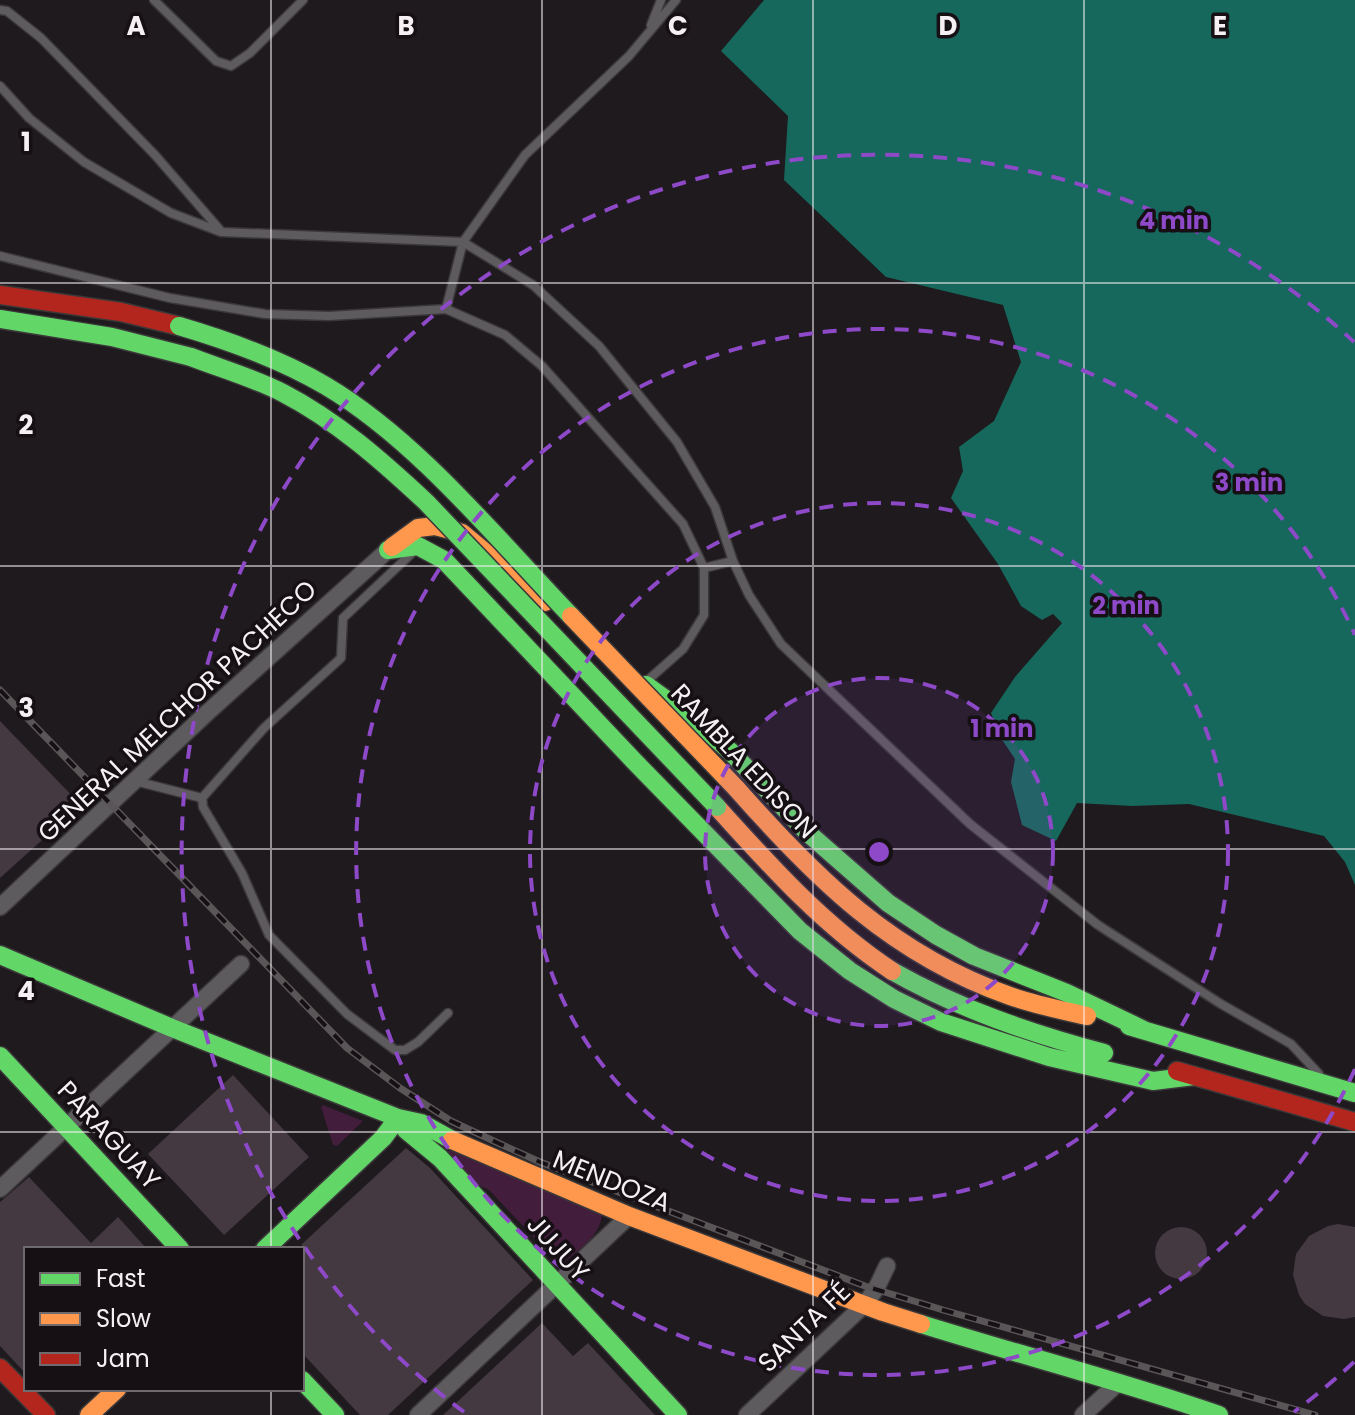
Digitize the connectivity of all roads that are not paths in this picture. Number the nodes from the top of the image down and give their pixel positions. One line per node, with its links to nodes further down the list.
1 (154, 0): 2 (lane)
2 (303, 0)
3 (661, 0): 6 (lane)
4 (676, 0): 6 (lane)
5 (0, 10): 8 (lane)
6 (629, 56): 9 (lane)
7 (0, 86): 8 (lane)
8 (221, 232): 9 (lane)
9 (463, 242): 12 (lane); 16 (lane)
10 (0, 256): 12 (lane)
11 (0, 295): 26 (main road, RAMBLA EDISON, bridge)
12 (446, 309): 17 (lane)
13 (0, 319): 28 (main road, RAMBLA EDISON, bridge)
14 (420, 546): 15 (main road); 20 (lane); 28 (main road)
15 (388, 550): 18 (main road); 19 (street, GENERAL MELCHOR PACHECO)
16 (733, 561): 17 (lane); 29 (lane)
17 (704, 568): 18 (lane)
18 (644, 683): 26 (main road)
19 (135, 781): 20 (lane); 21 (street, GENERAL MELCHOR PACHECO)
20 (202, 798): 24 (lane)
21 (0, 907)
22 (0, 955): 25 (main road, MENDOZA)
23 (241, 964): 25 (street)
24 (448, 1013)
25 (172, 1028): 31 (main road, MENDOZA); 33 (street)
26 (1144, 1030): 29 (main road, RAMBLA EDISON)
27 (0, 1056): 33 (main road, PARAGUAY)
28 (1194, 1076): 32 (main road, RAMBLA EDISON)
29 (1328, 1083): 30 (main road, RAMBLA EDISON)
30 (1355, 1093)
31 (398, 1118): 35 (main road, MENDOZA); 37 (main road); 39 (main road, JUJUY)
32 (1355, 1122)
33 (66, 1127): 34 (street); 36 (main road, PARAGUAY)
34 (0, 1189)
35 (629, 1216): 39 (street); 40 (main road, MENDOZA)
36 (178, 1247)
37 (267, 1247)
38 (887, 1266): 40 (street, SANTA FÉ)
39 (556, 1285): 48 (street); 49 (main road, JUJUY)
40 (864, 1305): 43 (main road, MENDOZA); 50 (street, SANTA FÉ)
41 (0, 1368): 45 (main road)
42 (304, 1382): 47 (main road)
43 (1119, 1382): 51 (street); 52 (main road, MENDOZA)
44 (115, 1391): 46 (main road)
45 (46, 1415)
46 (89, 1415)
47 (335, 1415)
48 (418, 1415)
49 (678, 1415)
50 (747, 1415)
51 (1083, 1415)
52 (1219, 1415)

